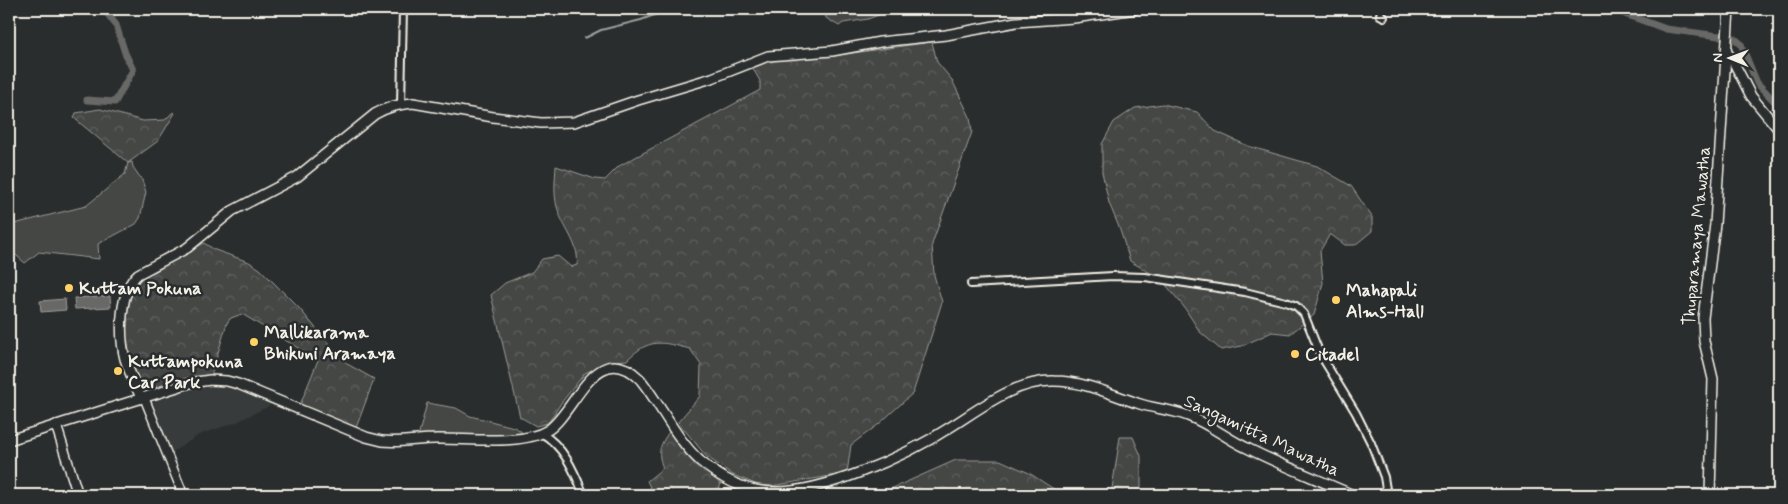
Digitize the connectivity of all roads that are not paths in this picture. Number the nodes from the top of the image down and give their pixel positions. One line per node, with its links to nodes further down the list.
1 (403, 9): 9 (street)
2 (1135, 9): 9 (main road)
3 (1381, 9): 5 (street)
4 (1729, 9): 6 (main road, Thuparamaya Mawatha)
5 (1384, 17)
6 (1726, 48): 7 (main road); 8 (main road, Thuparamaya Mawatha)
7 (1742, 81): 8 (main road); 10 (main road)
8 (1724, 87): 21 (main road, Thuparamaya Mawatha)
9 (401, 104): 12 (main road)
10 (1779, 130)
11 (971, 284): 20 (street)
12 (143, 398): 13 (main road, Sangamitta Mawatha); 14 (main road, Sangamitta Mawatha); 17 (street)
13 (56, 426): 15 (main road, Sangamitta Mawatha); 16 (main road)
14 (541, 433): 18 (street); 19 (main road, Sangamitta Mawatha)
15 (9, 440)
16 (78, 495)
17 (179, 495)
18 (584, 495)
19 (1353, 495)
20 (1387, 495)
21 (1710, 495)

